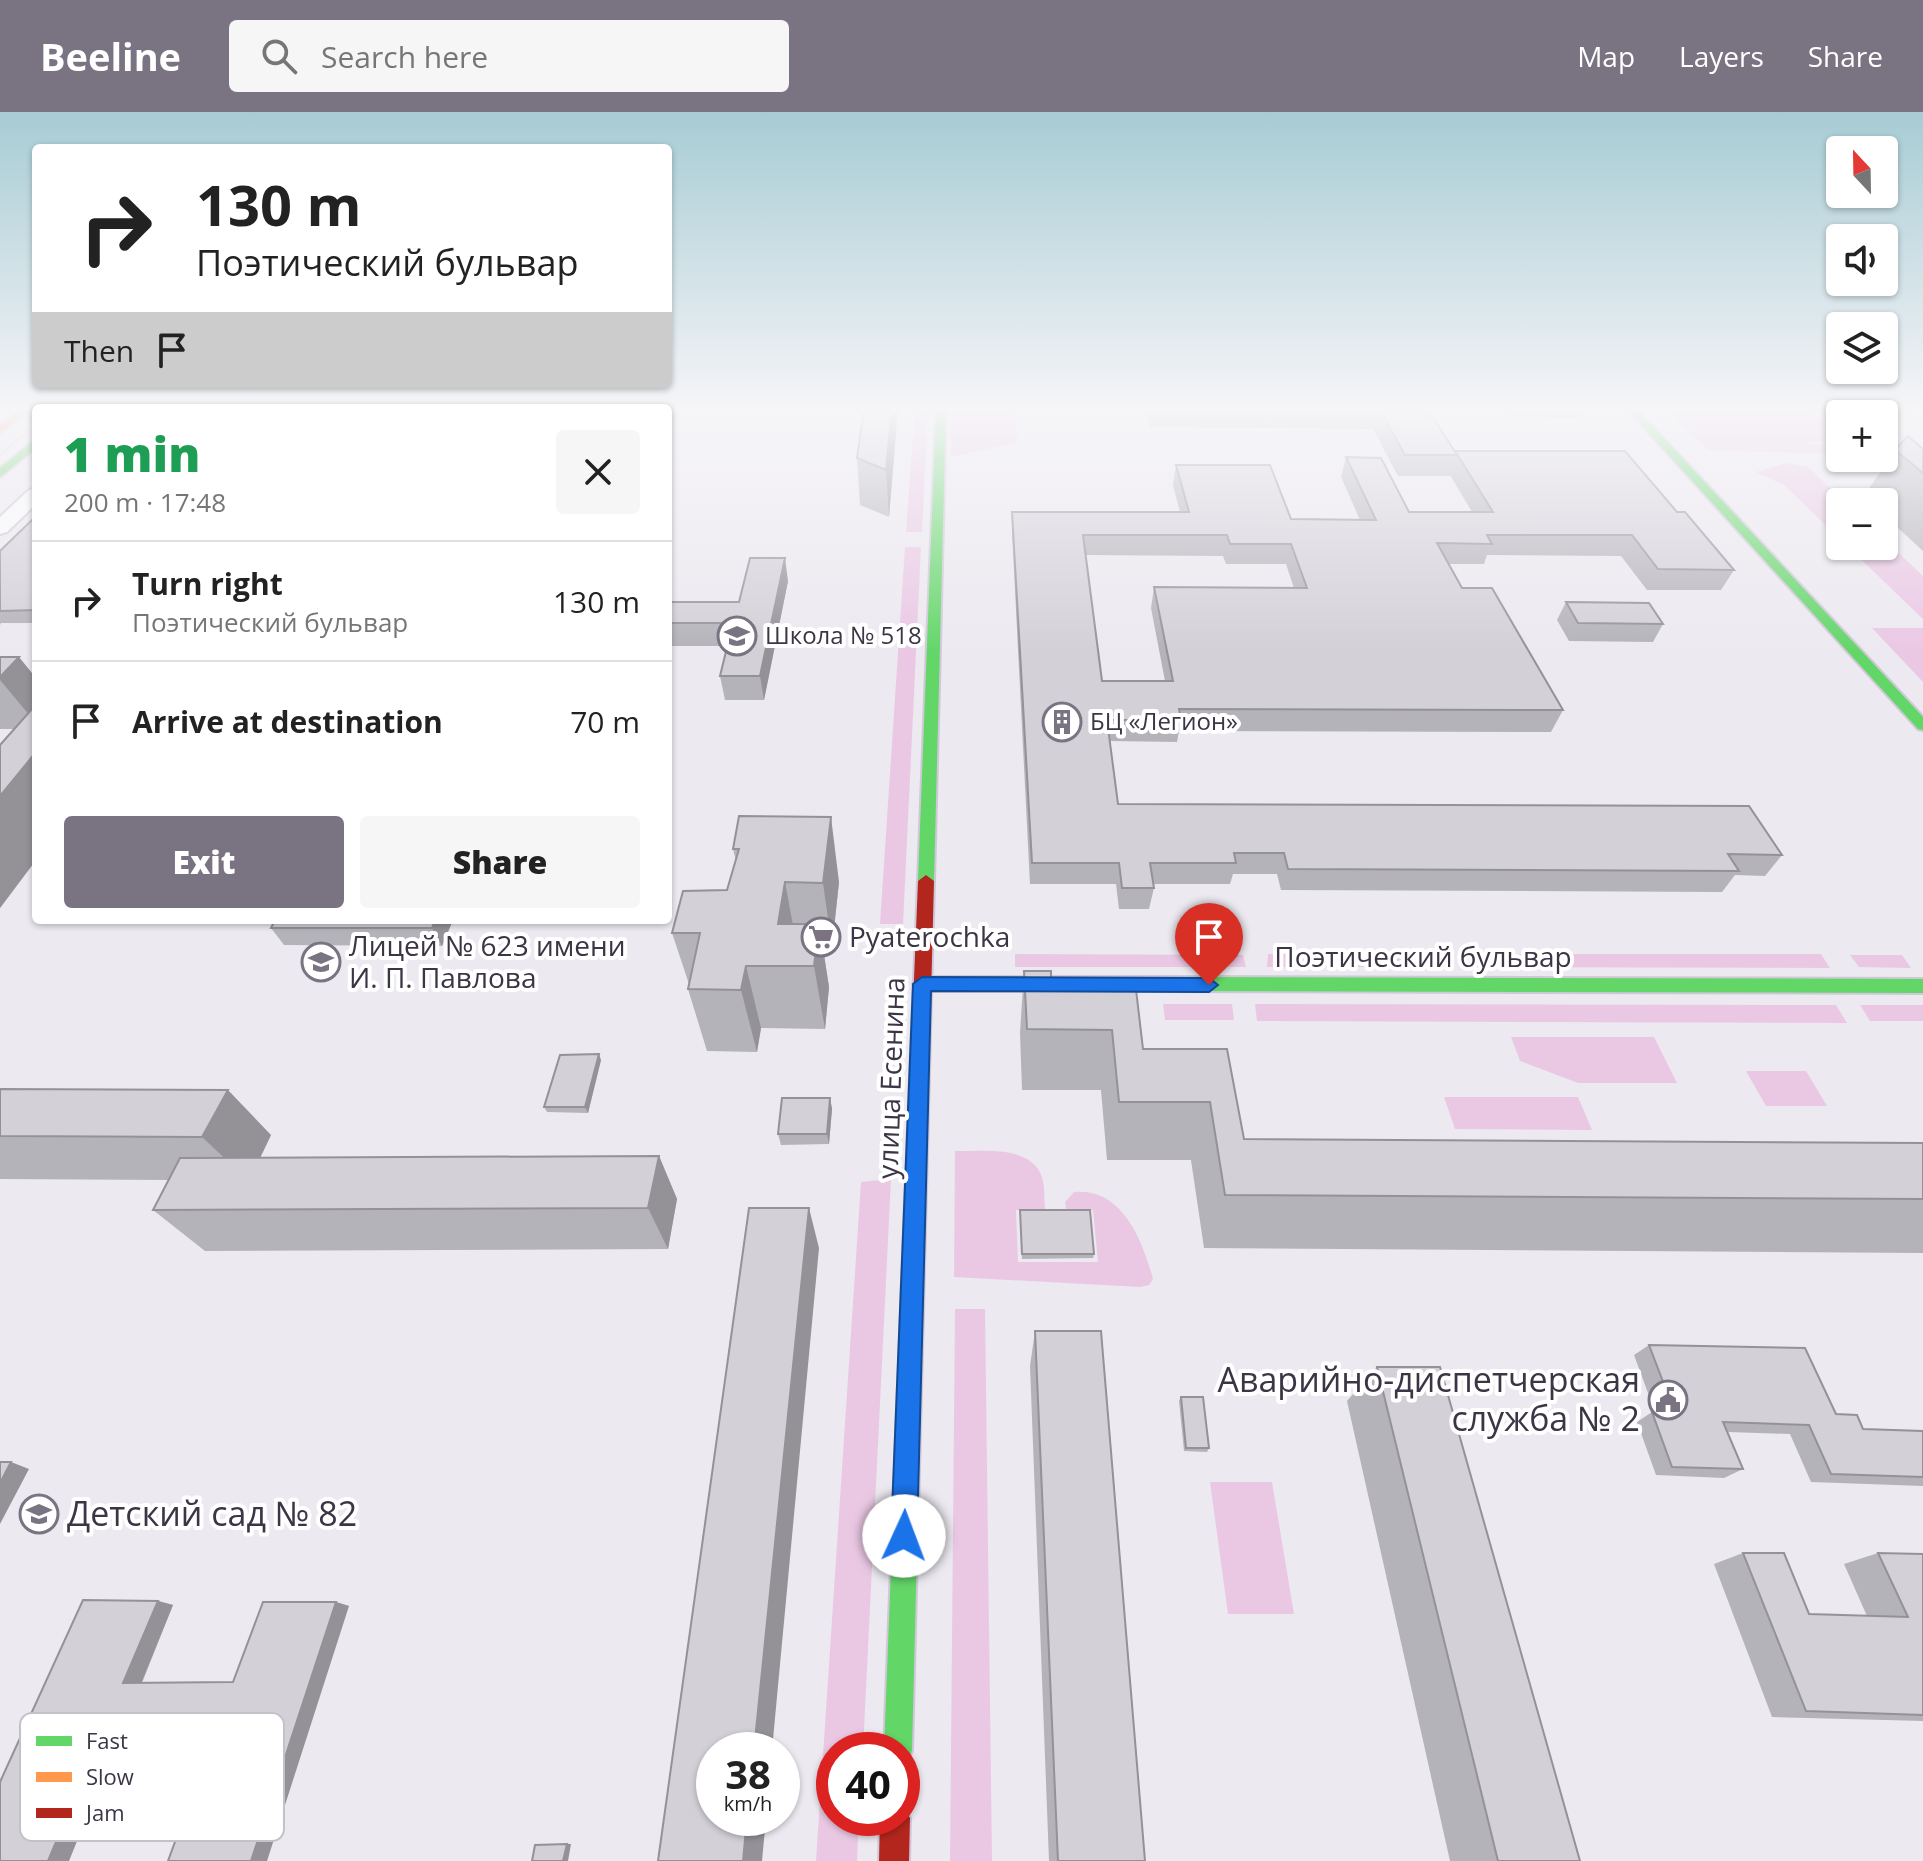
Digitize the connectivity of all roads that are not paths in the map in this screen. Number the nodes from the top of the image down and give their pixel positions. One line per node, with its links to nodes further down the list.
1 (938, 490): 6 (street, улица Есенина)
2 (1706, 490): 5 (street)
3 (32, 498): 4 (street)
4 (0, 528)
5 (1923, 726)
6 (922, 984): 7 (street, Поэтический бульвар); 8 (street, улица Есенина)
7 (1923, 986)
8 (899, 1732)
9 (895, 1836): 10 (street)
10 (894, 1861)

